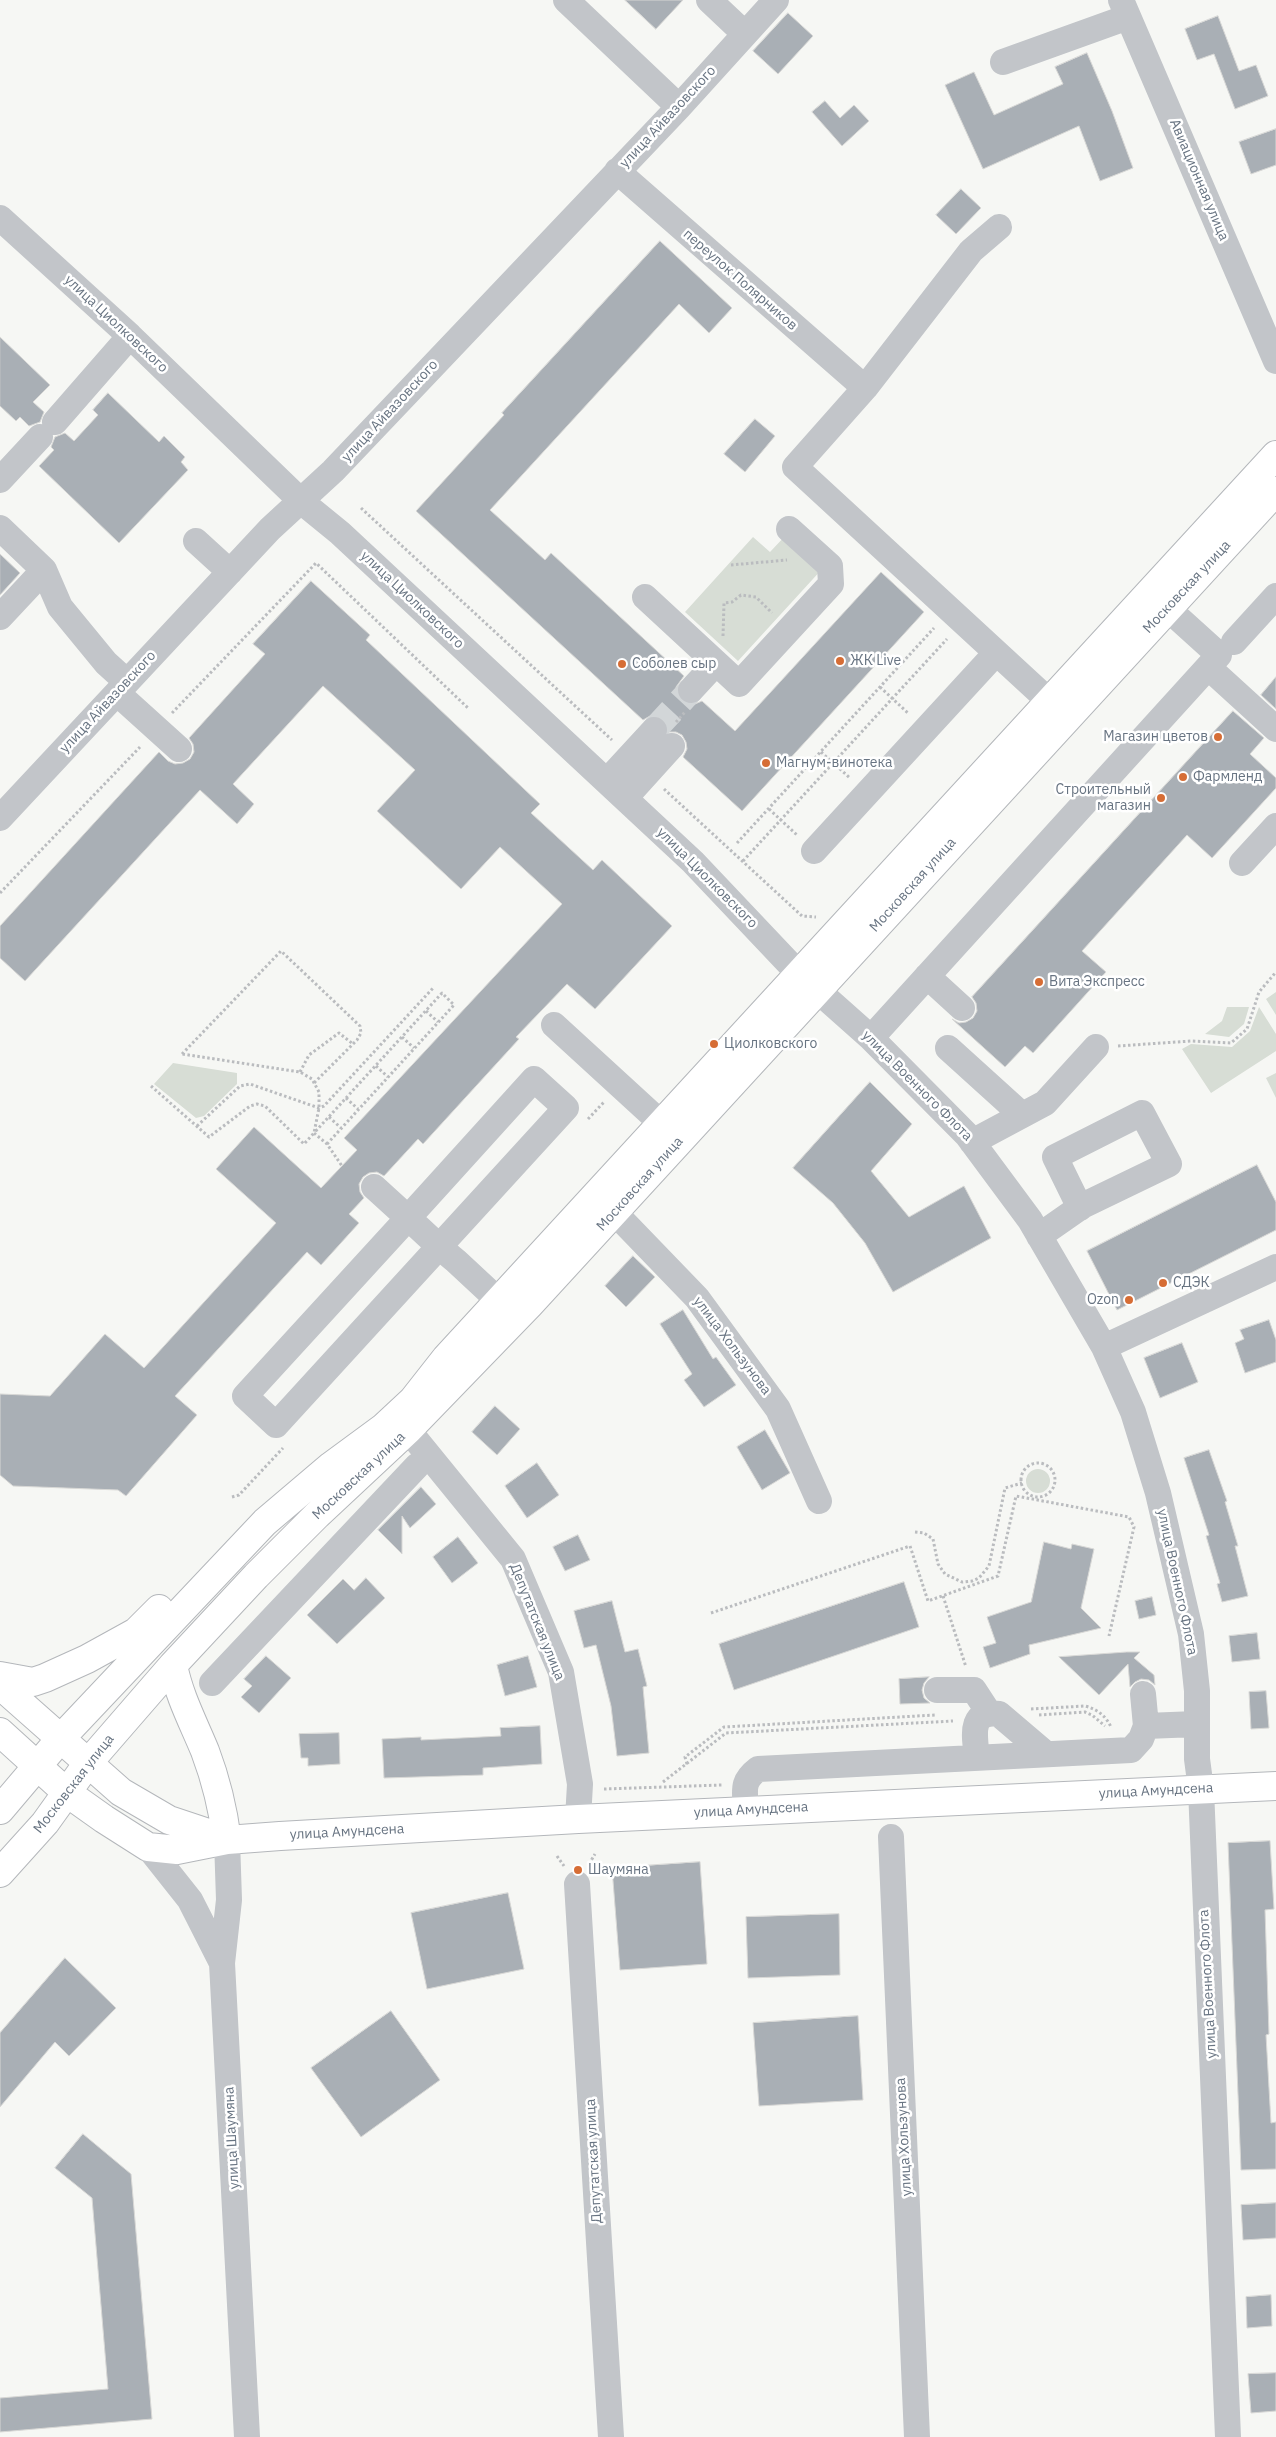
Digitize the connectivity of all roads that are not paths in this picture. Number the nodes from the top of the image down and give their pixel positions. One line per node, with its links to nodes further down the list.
1 (566, 0): 7 (street)
2 (710, 0): 5 (street)
3 (776, 0): 5 (street, улица Айвазовского)
4 (1125, 8): 6 (street); 12 (street, Авиационная улица)
5 (745, 34): 7 (street, улица Айвазовского)
6 (1003, 62)
7 (679, 106): 8 (street, улица Айвазовского)
8 (617, 172): 13 (street, переулок Полярников); 17 (street, улица Айвазовского)
9 (0, 218): 11 (street, улица Циолковского)
10 (999, 227): 13 (street)
11 (130, 336): 15 (street); 17 (street, улица Циолковского)
12 (1276, 361)
13 (864, 388): 28 (street)
14 (1276, 455): 33 (main road, Московская улица)
15 (0, 480)
16 (1276, 491): 25 (main road, Московская улица)
17 (302, 502): 22 (street, улица Айвазовского); 37 (street, улица Циолковского)
18 (0, 528): 21 (street)
19 (797, 536): 29 (street)
20 (196, 541): 22 (street)
21 (44, 570): 26 (street); 31 (street)
22 (230, 572): 31 (street, улица Айвазовского)
23 (1276, 596): 27 (street)
24 (645, 597): 29 (street)
25 (1167, 608): 30 (street); 43 (main road, Московская улица)
26 (0, 617)
27 (1234, 642)
28 (996, 653): 33 (street); 40 (street)
29 (716, 663): 32 (street)
30 (1208, 667): 34 (street); 42 (street)
31 (122, 687): 36 (street); 38 (street, улица Айвазовского)
32 (688, 700)
33 (1049, 701): 43 (main road, Московская улица)
34 (1276, 729)
35 (670, 739): 37 (street); 37 (street); 37 (street)
36 (179, 749)
37 (621, 795): 43 (street, улица Циолковского)
38 (0, 818)
39 (1276, 826): 41 (street)
40 (814, 851)
41 (1242, 863)
42 (927, 976): 44 (street); 46 (street)
43 (808, 982): 46 (street, улица Военного Флота); 50 (main road, Московская улица); 54 (main road, Московская улица)
44 (962, 1008)
45 (554, 1025): 50 (street)
46 (871, 1038): 51 (street, улица Военного Флота)
47 (1096, 1047): 49 (street)
48 (948, 1048): 49 (street)
49 (1022, 1115): 51 (street)
50 (661, 1123): 60 (main road, Московская улица)
51 (972, 1142): 56 (street, улица Военного Флота)
52 (374, 1187): 55 (street)
53 (1080, 1208): 56 (street)
54 (614, 1212): 63 (main road, Московская улица); 65 (street, улица Хользунова)
55 (408, 1218): 57 (street); 57 (street); 59 (street)
56 (1039, 1236): 62 (street, улица Военного Флота)
57 (440, 1246): 60 (street); 61 (street)
58 (1276, 1267): 62 (street)
59 (353, 1278): 61 (street); 61 (street)
60 (499, 1300): 66 (main road, Московская улица)
61 (385, 1307)
62 (1104, 1347): 74 (street, улица Военного Флота)
63 (408, 1430): 67 (main road, Московская улица); 87 (street, Депутатская улица)
64 (417, 1466): 69 (street)
65 (819, 1501)
66 (265, 1522): 68 (main road); 77 (main road, Московская улица)
67 (173, 1665): 80 (main road, Московская улица); 89 (main road)
68 (0, 1676)
69 (212, 1683)
70 (0, 1685): 77 (main road)
71 (1143, 1694): 75 (street)
72 (938, 1702): 73 (street)
73 (990, 1717): 78 (street); 79 (street)
74 (1196, 1724): 75 (street); 83 (street, улица Военного Флота)
75 (1146, 1726): 78 (street)
76 (0, 1732): 81 (main road)
77 (61, 1738): 80 (main road); 81 (main road, Московская улица)
78 (1046, 1754): 79 (street)
79 (977, 1758): 86 (street)
80 (88, 1763): 84 (main road, Московская улица); 89 (main road)
81 (37, 1766): 84 (main road); 85 (main road, Московская улица)
82 (1276, 1786): 83 (main road, улица Амундсена)
83 (1200, 1789): 86 (main road, улица Амундсена); 97 (street, улица Военного Флота)
84 (66, 1792): 90 (main road); 91 (main road, Московская улица)
85 (0, 1810)
86 (746, 1811): 87 (main road, улица Амундсена)
87 (578, 1819): 89 (main road, улица Амундсена)
88 (891, 1837): 96 (street, улица Хользунова)
89 (227, 1840): 90 (main road); 93 (street, улица Шаумяна)
90 (148, 1847): 93 (street)
91 (0, 1873)
92 (577, 1884): 95 (street, Депутатская улица)
93 (222, 1964): 94 (street, улица Шаумяна)
94 (247, 2437)
95 (610, 2437)
96 (918, 2437)
97 (1228, 2437)

